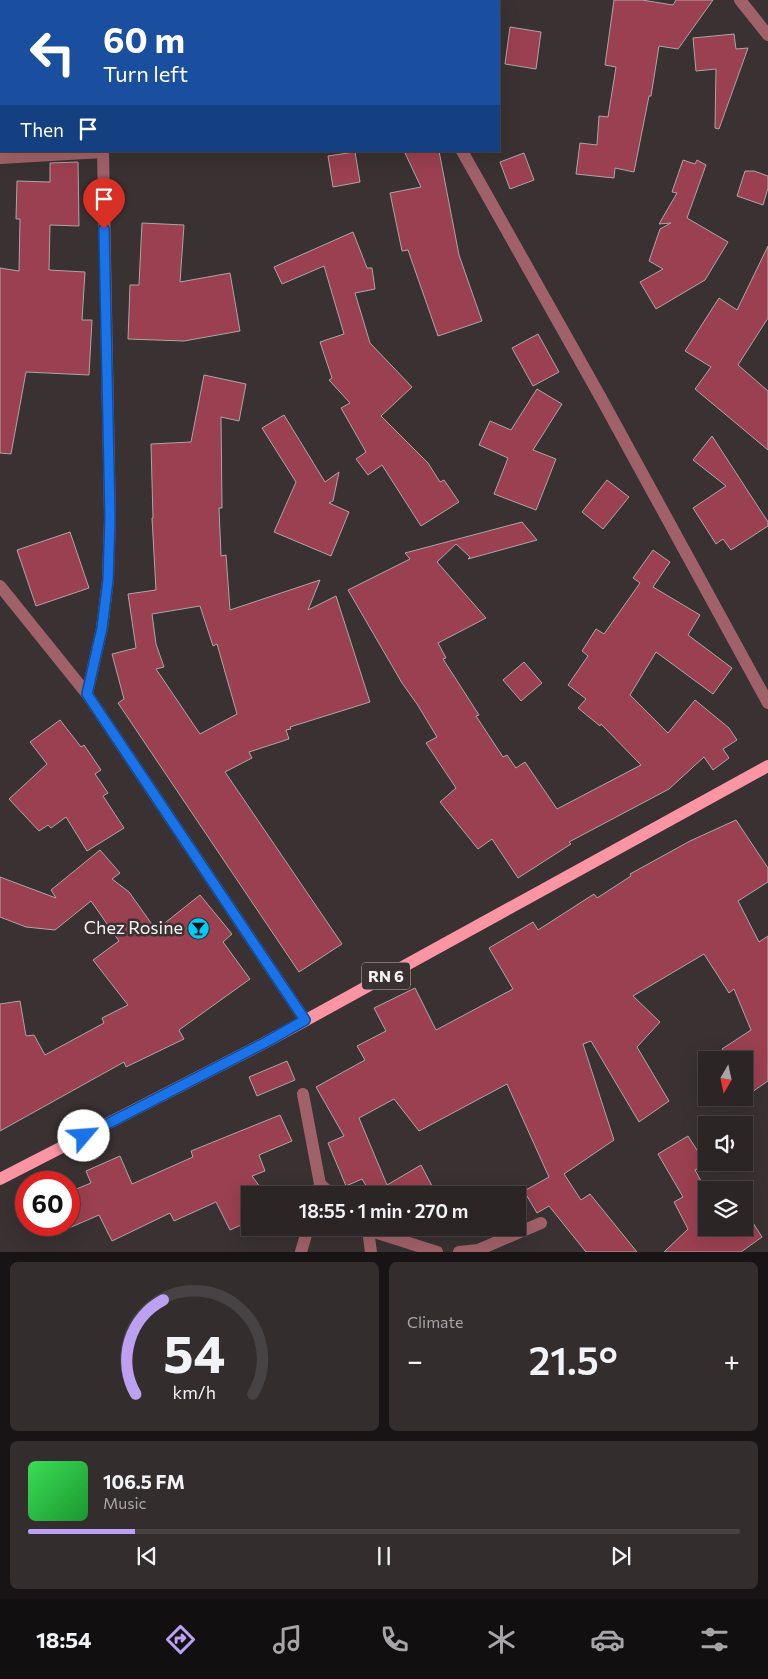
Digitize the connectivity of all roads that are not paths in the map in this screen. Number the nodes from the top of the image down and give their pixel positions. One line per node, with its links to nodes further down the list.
1 (740, 0): 2 (street)
2 (768, 35)
3 (103, 152): 5 (street); 7 (street)
4 (463, 152): 8 (street)
5 (0, 158)
6 (0, 586): 7 (street)
7 (87, 694): 10 (street)
8 (768, 703)
9 (768, 766): 10 (main road, RN 6)
10 (305, 1020): 12 (main road, RN 6)
11 (304, 1094): 13 (street)
12 (0, 1179)
13 (318, 1186)
14 (541, 1223): 21 (street)
15 (306, 1236): 18 (street)
16 (368, 1236): 19 (street)
17 (388, 1236): 20 (street)
18 (301, 1252)
19 (371, 1252)
20 (437, 1252)
21 (460, 1252)

